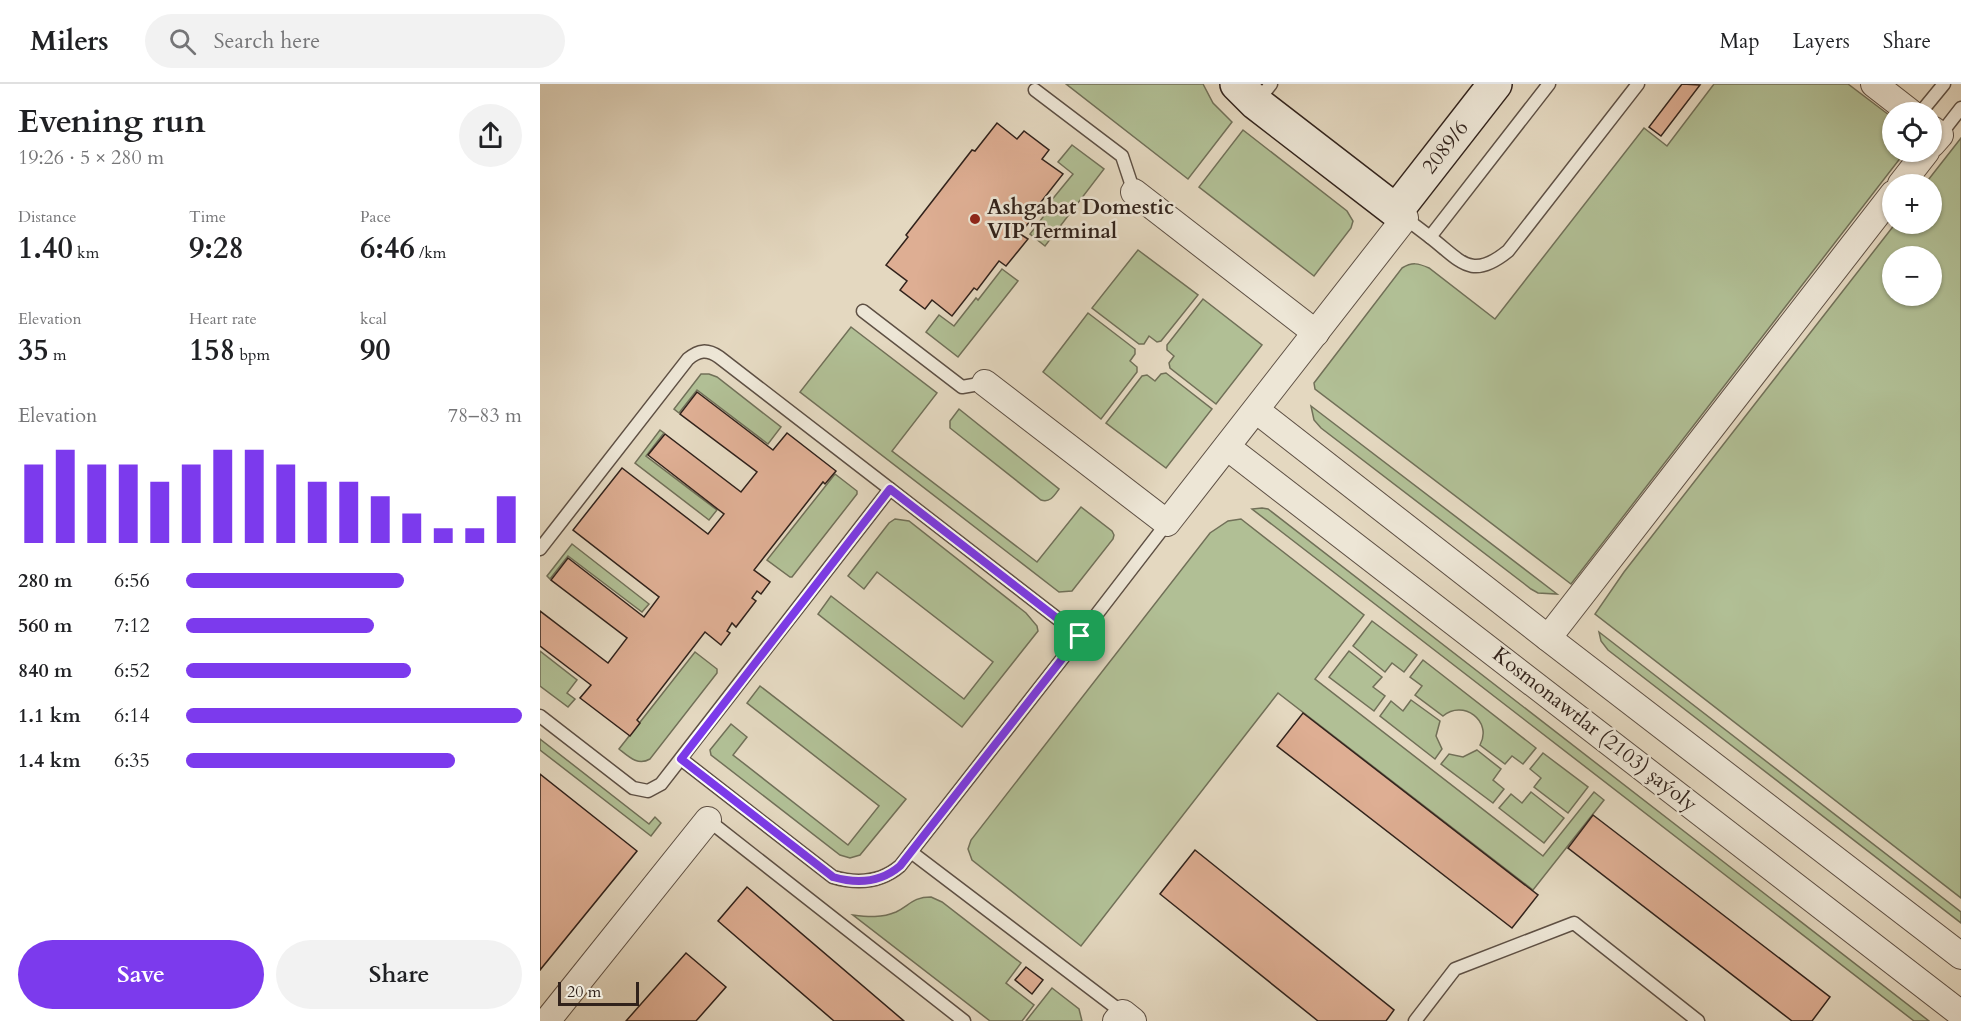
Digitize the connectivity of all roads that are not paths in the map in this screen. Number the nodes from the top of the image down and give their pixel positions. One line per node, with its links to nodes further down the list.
1 (1495, 84): 14 (street, 2089/6)
2 (1549, 84): 15 (lane)
3 (1638, 84): 15 (lane)
4 (1874, 84): 8 (street)
5 (1944, 84): 9 (lane)
6 (1035, 90): 12 (lane)
7 (1255, 90): 14 (street)
8 (1897, 102)
9 (1929, 102)
10 (1961, 108): 11 (lane)
11 (1942, 130)
12 (1134, 192): 17 (street)
13 (1882, 208): 25 (street)
14 (1400, 214): 15 (lane); 17 (street)
15 (1430, 237)
16 (863, 311): 18 (lane)
17 (1316, 333): 19 (street)
18 (985, 383): 22 (street)
19 (1256, 410): 20 (street); 25 (street, Kosmonawtlar (2103) şaýoly)
20 (1227, 447): 22 (street); 31 (street, Kosmonawtlar (2103) şaýoly)
21 (890, 489): 23 (lane); 24 (lane); 27 (lane)
22 (1167, 524): 24 (lane)
23 (540, 549)
24 (1080, 636): 29 (lane)
25 (1548, 638): 30 (street, Kosmonawtlar (2103) şaýoly)
26 (540, 716): 27 (lane)
27 (681, 759): 29 (lane)
28 (708, 820): 33 (street); 34 (lane)
29 (911, 852): 32 (lane)
30 (1961, 956)
31 (1961, 1014)
32 (1124, 1018)
33 (547, 1021)
34 (964, 1021)
35 (1415, 1021): 36 (lane)
36 (1698, 1021)

